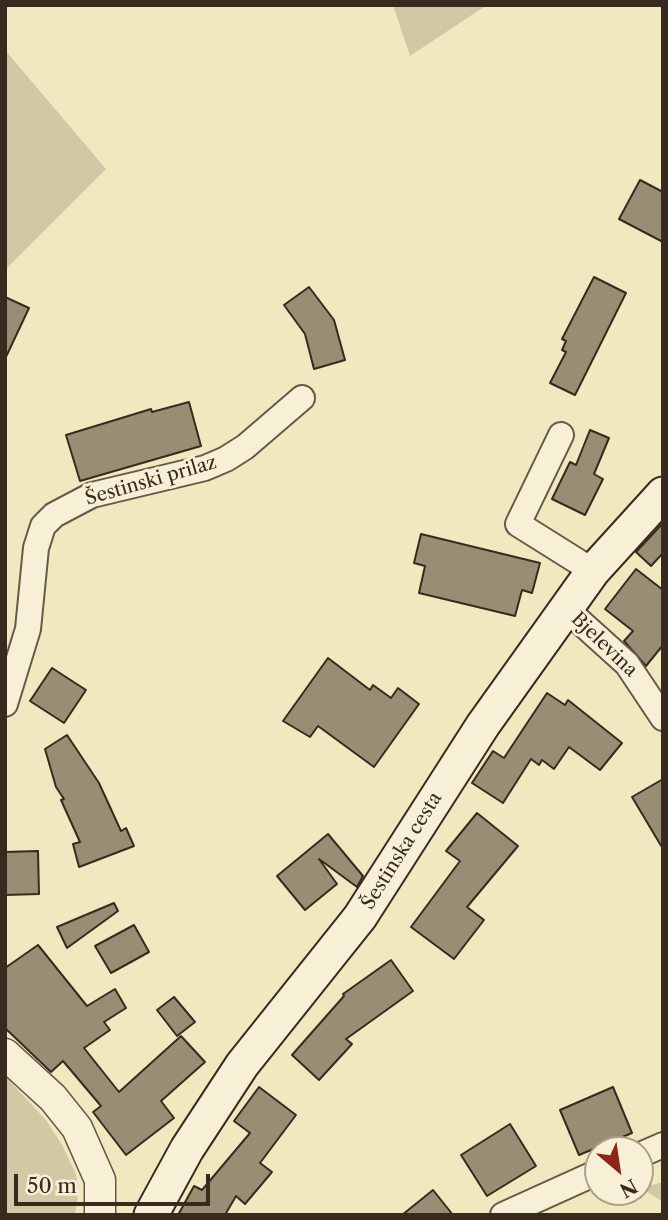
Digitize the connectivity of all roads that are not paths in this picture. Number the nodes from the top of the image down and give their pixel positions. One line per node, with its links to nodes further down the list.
1 (302, 398): 6 (street, Šestinski prilaz)
2 (562, 435): 4 (street)
3 (663, 494): 4 (main road, Šestinska cesta)
4 (593, 571): 5 (main road, Šestinska cesta)
5 (566, 609): 7 (street, Bjelevina); 11 (main road, Šestinska cesta)
6 (5, 704)
7 (663, 718)
8 (5, 1054): 10 (street)
9 (584, 1178): 12 (street)
10 (100, 1215)
11 (152, 1215)
12 (503, 1215)

